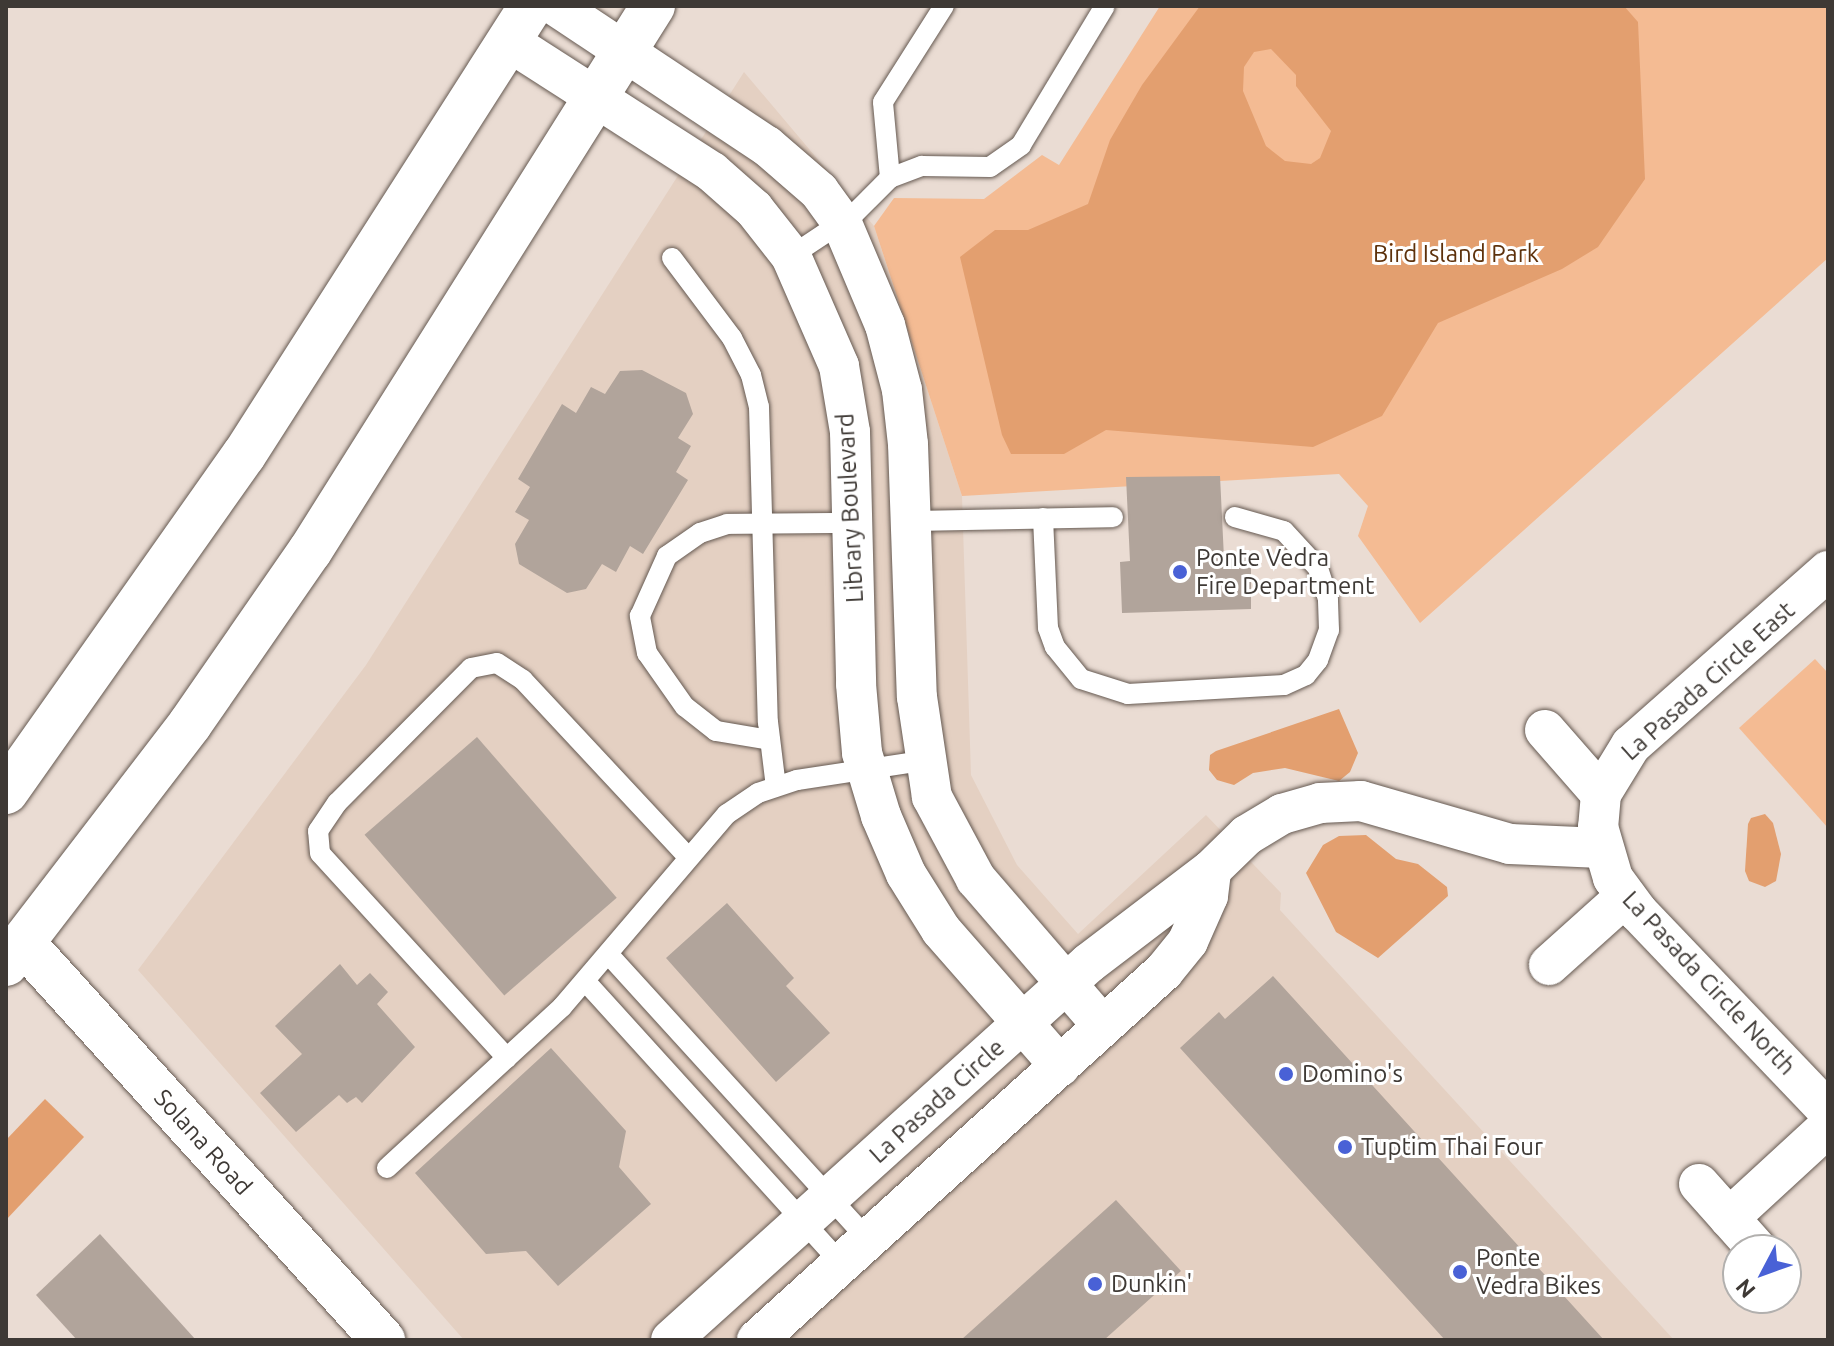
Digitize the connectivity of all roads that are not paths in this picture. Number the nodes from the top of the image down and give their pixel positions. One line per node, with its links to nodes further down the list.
1 (556, 6): 6 (street)
2 (653, 6): 6 (main road)
3 (944, 6): 8 (lane)
4 (1105, 6): 8 (lane)
5 (520, 24): 7 (street, Library Boulevard); 24 (main road)
6 (628, 49): 7 (main road); 9 (street)
7 (596, 95): 10 (street, Library Boulevard); 30 (main road)
8 (890, 178): 9 (lane)
9 (841, 221): 10 (lane); 15 (street)
10 (791, 256): 16 (street, Library Boulevard)
11 (672, 258): 17 (lane)
12 (1113, 517): 14 (lane)
13 (1235, 517): 14 (lane)
14 (1043, 518): 15 (lane)
15 (911, 521): 16 (street); 21 (street)
16 (852, 523): 17 (lane); 22 (street, Library Boulevard)
17 (764, 525): 20 (lane); 20 (lane)
18 (1820, 594): 25 (street, La Pasada Circle East)
19 (1545, 730): 25 (street)
20 (770, 740): 23 (lane)
21 (927, 760): 22 (lane); 34 (street)
22 (866, 768): 23 (lane); 35 (street, Library Boulevard)
23 (776, 787): 27 (lane)
24 (6, 792)
25 (1601, 794): 26 (street)
26 (1601, 848): 28 (street, La Pasada Circle); 29 (street, La Pasada Circle North)
27 (688, 857): 31 (lane); 37 (lane)
28 (1211, 870): 34 (street, La Pasada Circle); 36 (street)
29 (1626, 896): 32 (street); 41 (street, La Pasada Circle North)
30 (12, 944): 49 (main road, Solana Road)
31 (610, 956): 33 (lane); 38 (lane)
32 (1549, 965)
33 (586, 982): 37 (lane); 40 (lane)
34 (1066, 984): 35 (street, La Pasada Circle); 36 (street)
35 (1022, 1024): 39 (street, Library Boulevard); 45 (street, La Pasada Circle)
36 (1103, 1026): 39 (street)
37 (507, 1058): 43 (lane)
38 (706, 1062): 40 (lane); 45 (lane)
39 (1060, 1066): 48 (street)
40 (682, 1086): 45 (lane)
41 (1828, 1111)
42 (1828, 1127): 46 (street)
43 (387, 1168)
44 (1699, 1184): 46 (street)
45 (817, 1210): 48 (lane); 48 (lane); 50 (street, La Pasada Circle)
46 (1729, 1218): 47 (street)
47 (1743, 1234)
48 (855, 1252): 51 (street)
49 (383, 1340)
50 (671, 1340)
51 (757, 1340)

